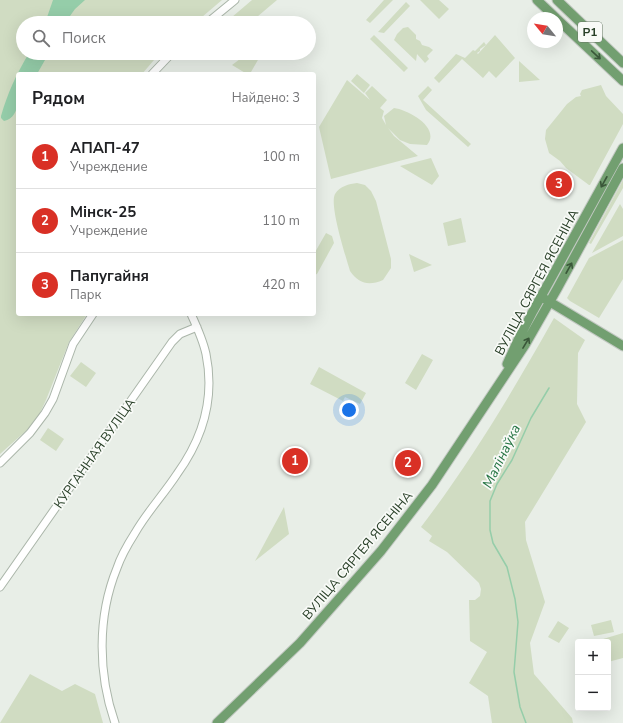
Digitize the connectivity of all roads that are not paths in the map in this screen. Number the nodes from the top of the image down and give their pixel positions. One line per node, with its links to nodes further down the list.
1 (235, 0): 5 (street)
2 (537, 0): 4 (main road, Р1)
3 (557, 0): 8 (main road, Р1)
4 (550, 12)
5 (216, 16)
6 (563, 25): 10 (main road, Р1, one-way to 10)
7 (165, 60): 9 (street)
8 (623, 63)
9 (154, 72)
10 (623, 81)
11 (623, 148): 13 (main road, ВУЛІЦА СЯРГЕЯ ЯСЕНІНА, one-way to 13)
12 (623, 168): 14 (main road, ВУЛІЦА СЯРГЕЯ ЯСЕНІНА, one-way to 12)
13 (541, 297): 14 (main road); 19 (main road, ВУЛІЦА СЯРГЕЯ ЯСЕНІНА)
14 (549, 302): 18 (main road); 19 (main road, ВУЛІЦА СЯРГЕЯ ЯСЕНІНА, one-way to 14)
15 (92, 316): 20 (street)
16 (192, 316): 17 (street)
17 (197, 327): 21 (street, КУРГАННАЯ ВУЛІЦА); 22 (street)
18 (623, 346)
19 (497, 388): 23 (main road, ВУЛІЦА СЯРГЕЯ ЯСЕНІНА)
20 (0, 463)
21 (0, 587)
22 (115, 723)
23 (217, 723)

